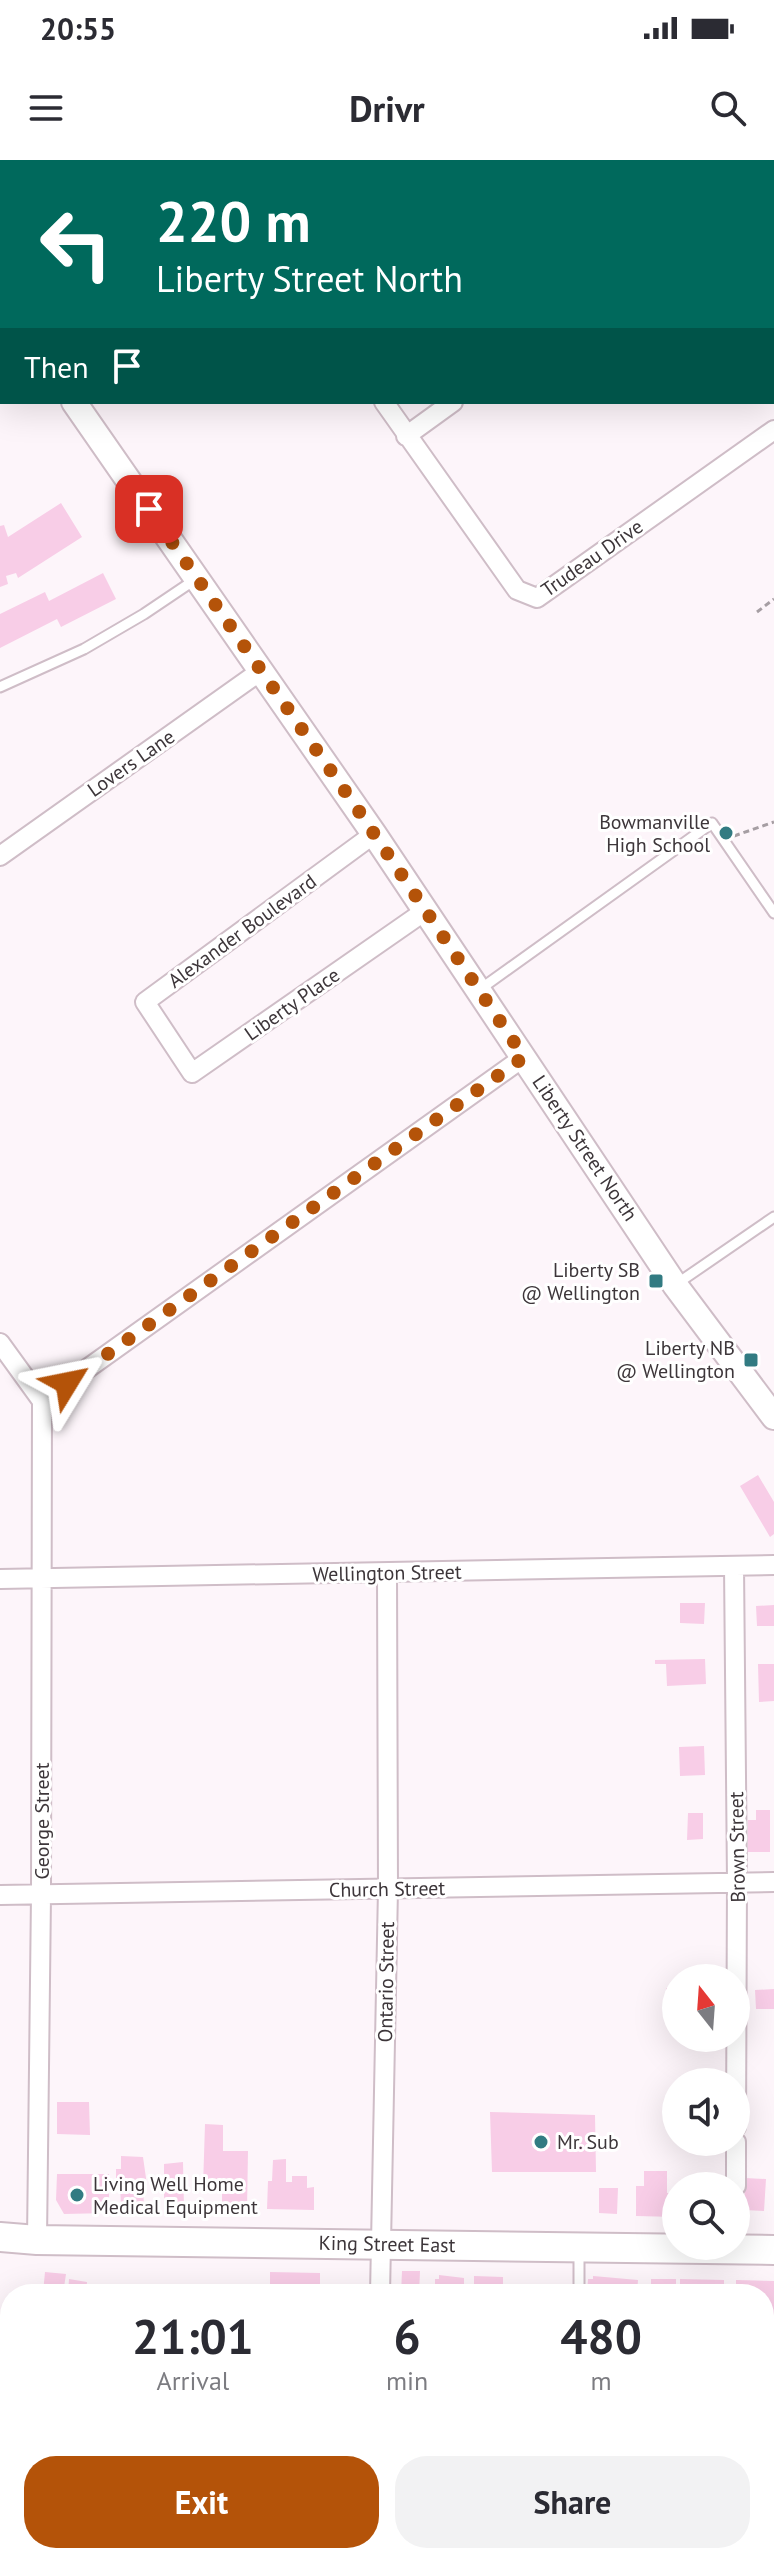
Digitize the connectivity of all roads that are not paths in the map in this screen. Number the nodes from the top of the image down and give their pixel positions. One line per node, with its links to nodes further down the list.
1 (75, 404): 6 (main road, Liberty Street North)
2 (385, 404): 5 (street, Trudeau Drive)
3 (450, 404): 5 (street)
4 (774, 430): 5 (street, Trudeau Drive)
5 (406, 436)
6 (197, 578): 7 (main road, Liberty Street North); 8 (lane)
7 (262, 670): 9 (main road, Liberty Street North); 10 (street, Lovers Lane)
8 (0, 687)
9 (374, 834): 11 (main road, Liberty Street North); 14 (street, Alexander Boulevard)
10 (0, 856)
11 (425, 911): 13 (main road, Liberty Street North); 14 (street, Liberty Place)
12 (774, 913): 13 (lane)
13 (479, 990): 15 (main road, Liberty Street North)
14 (168, 1040)
15 (524, 1057): 17 (main road, Liberty Street North); 19 (street)
16 (774, 1217): 17 (lane)
17 (675, 1285): 20 (main road, Liberty Street North)
18 (0, 1343): 19 (street)
19 (42, 1401): 25 (street, George Street)
20 (774, 1417)
21 (774, 1565): 22 (street, Wellington Street)
22 (734, 1566): 23 (street, Wellington Street); 26 (street, Brown Street)
23 (387, 1574): 25 (street, Wellington Street); 28 (street, Ontario Street)
24 (0, 1579): 25 (street, Wellington Street)
25 (43, 1579): 30 (street, George Street)
26 (737, 1882): 27 (street, Church Street); 28 (street, Church Street); 31 (street, Brown Street)
27 (774, 1882)
28 (388, 1889): 30 (street, Church Street); 34 (street, Ontario Street)
29 (0, 1895): 30 (street, Church Street)
30 (41, 1895): 33 (street, George Street)
31 (736, 2068)
32 (0, 2237): 33 (main road, King Street East)
33 (37, 2240): 34 (main road, King Street East)
34 (380, 2244): 35 (main road, King Street East); 39 (street, Ontario Street)
35 (579, 2246): 36 (main road, King Street East); 40 (lane)
36 (662, 2247)
37 (750, 2248): 38 (main road, King Street East)
38 (774, 2250)
39 (380, 2284)
40 (579, 2284)

